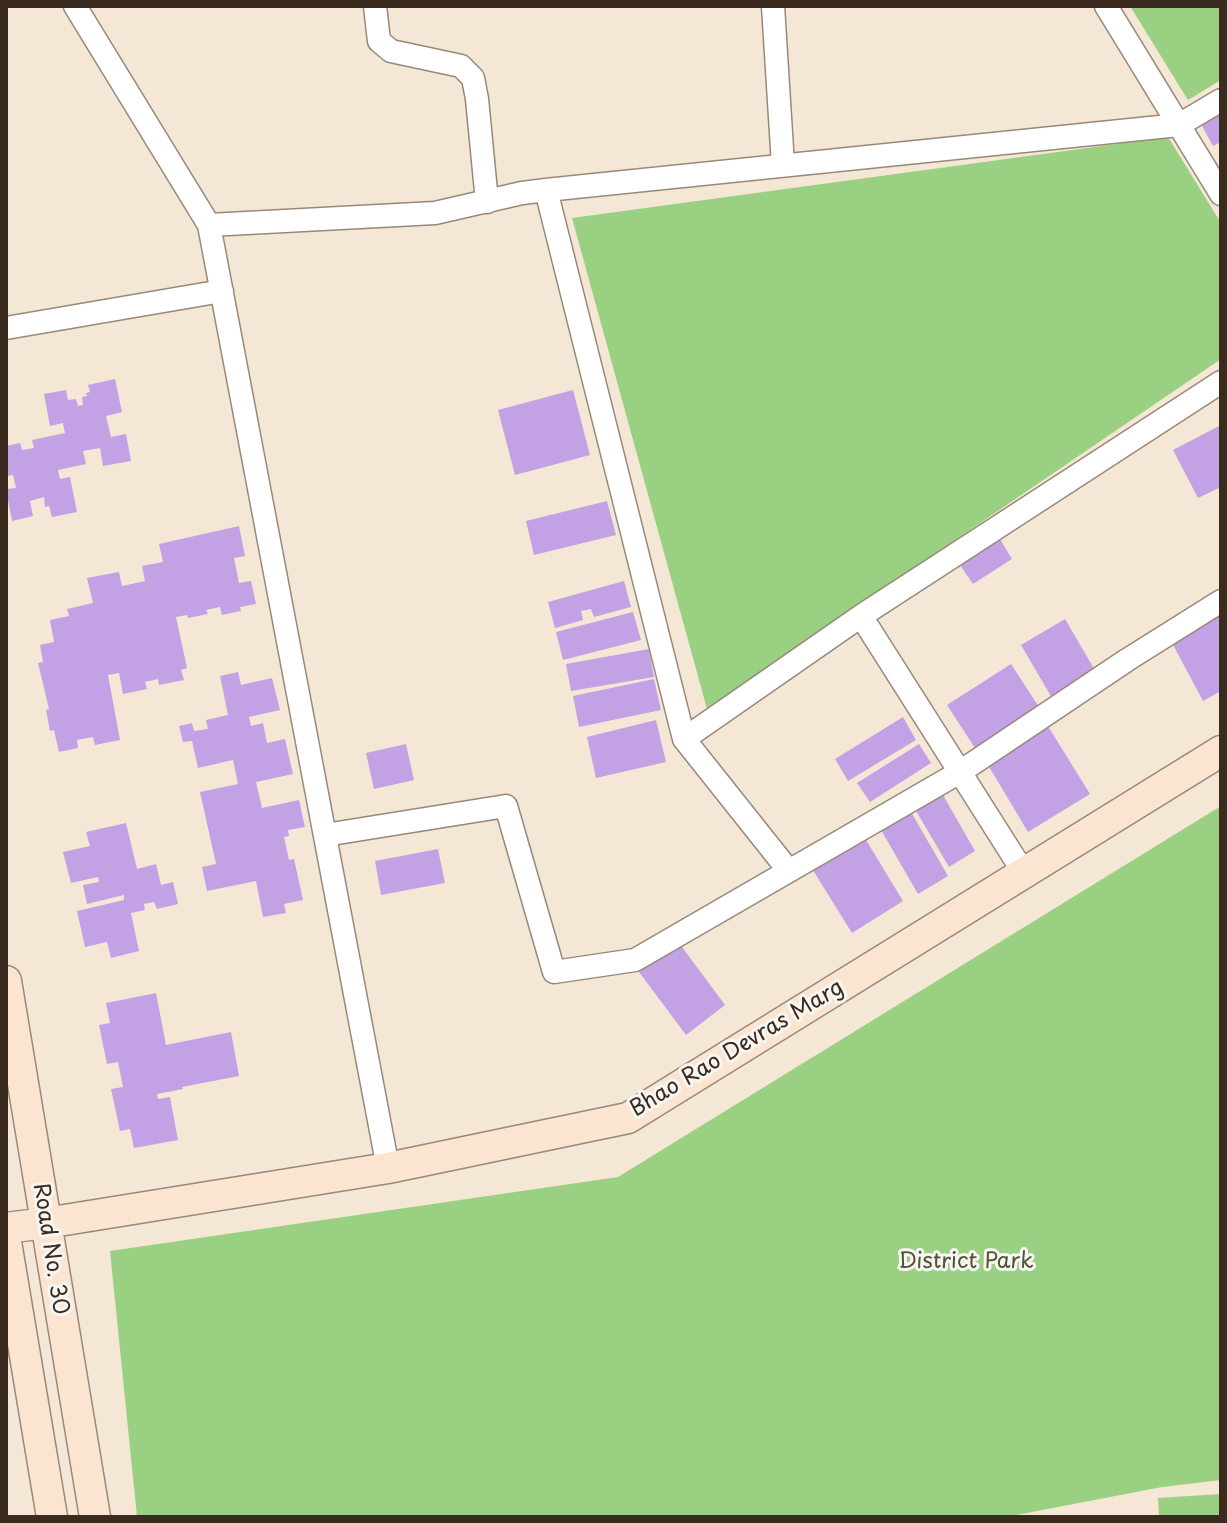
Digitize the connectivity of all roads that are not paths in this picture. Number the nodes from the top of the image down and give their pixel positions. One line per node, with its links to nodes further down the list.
1 (75, 6): 11 (street)
2 (375, 6): 10 (street)
3 (773, 6): 7 (street)
4 (1106, 6): 6 (street)
5 (1221, 100): 6 (street)
6 (1179, 125): 7 (street); 9 (street)
7 (783, 165): 8 (street)
8 (546, 190): 10 (street); 17 (street)
9 (1221, 194)
10 (487, 202): 11 (street)
11 (209, 225): 12 (street)
12 (222, 291): 13 (street); 20 (street)
13 (6, 328)
14 (1221, 382): 16 (street)
15 (1221, 601): 19 (street)
16 (861, 616): 17 (street); 19 (street)
17 (684, 739): 21 (street)
18 (1221, 751): 22 (street, Bhao Rao Devras Marg)
19 (960, 772): 21 (street); 22 (street)
20 (325, 835): 21 (street); 24 (street)
21 (789, 871)
22 (1024, 873): 24 (street, Bhao Rao Devras Marg)
23 (6, 981): 25 (street, Road No. 30)
24 (388, 1168): 25 (street, Bhao Rao Devras Marg)
25 (46, 1223): 26 (street, Bhao Rao Devras Marg); 29 (street, Road No. 30)
26 (6, 1228)
27 (6, 1242): 28 (street, Road No. 30)
28 (52, 1517)
29 (95, 1517)

